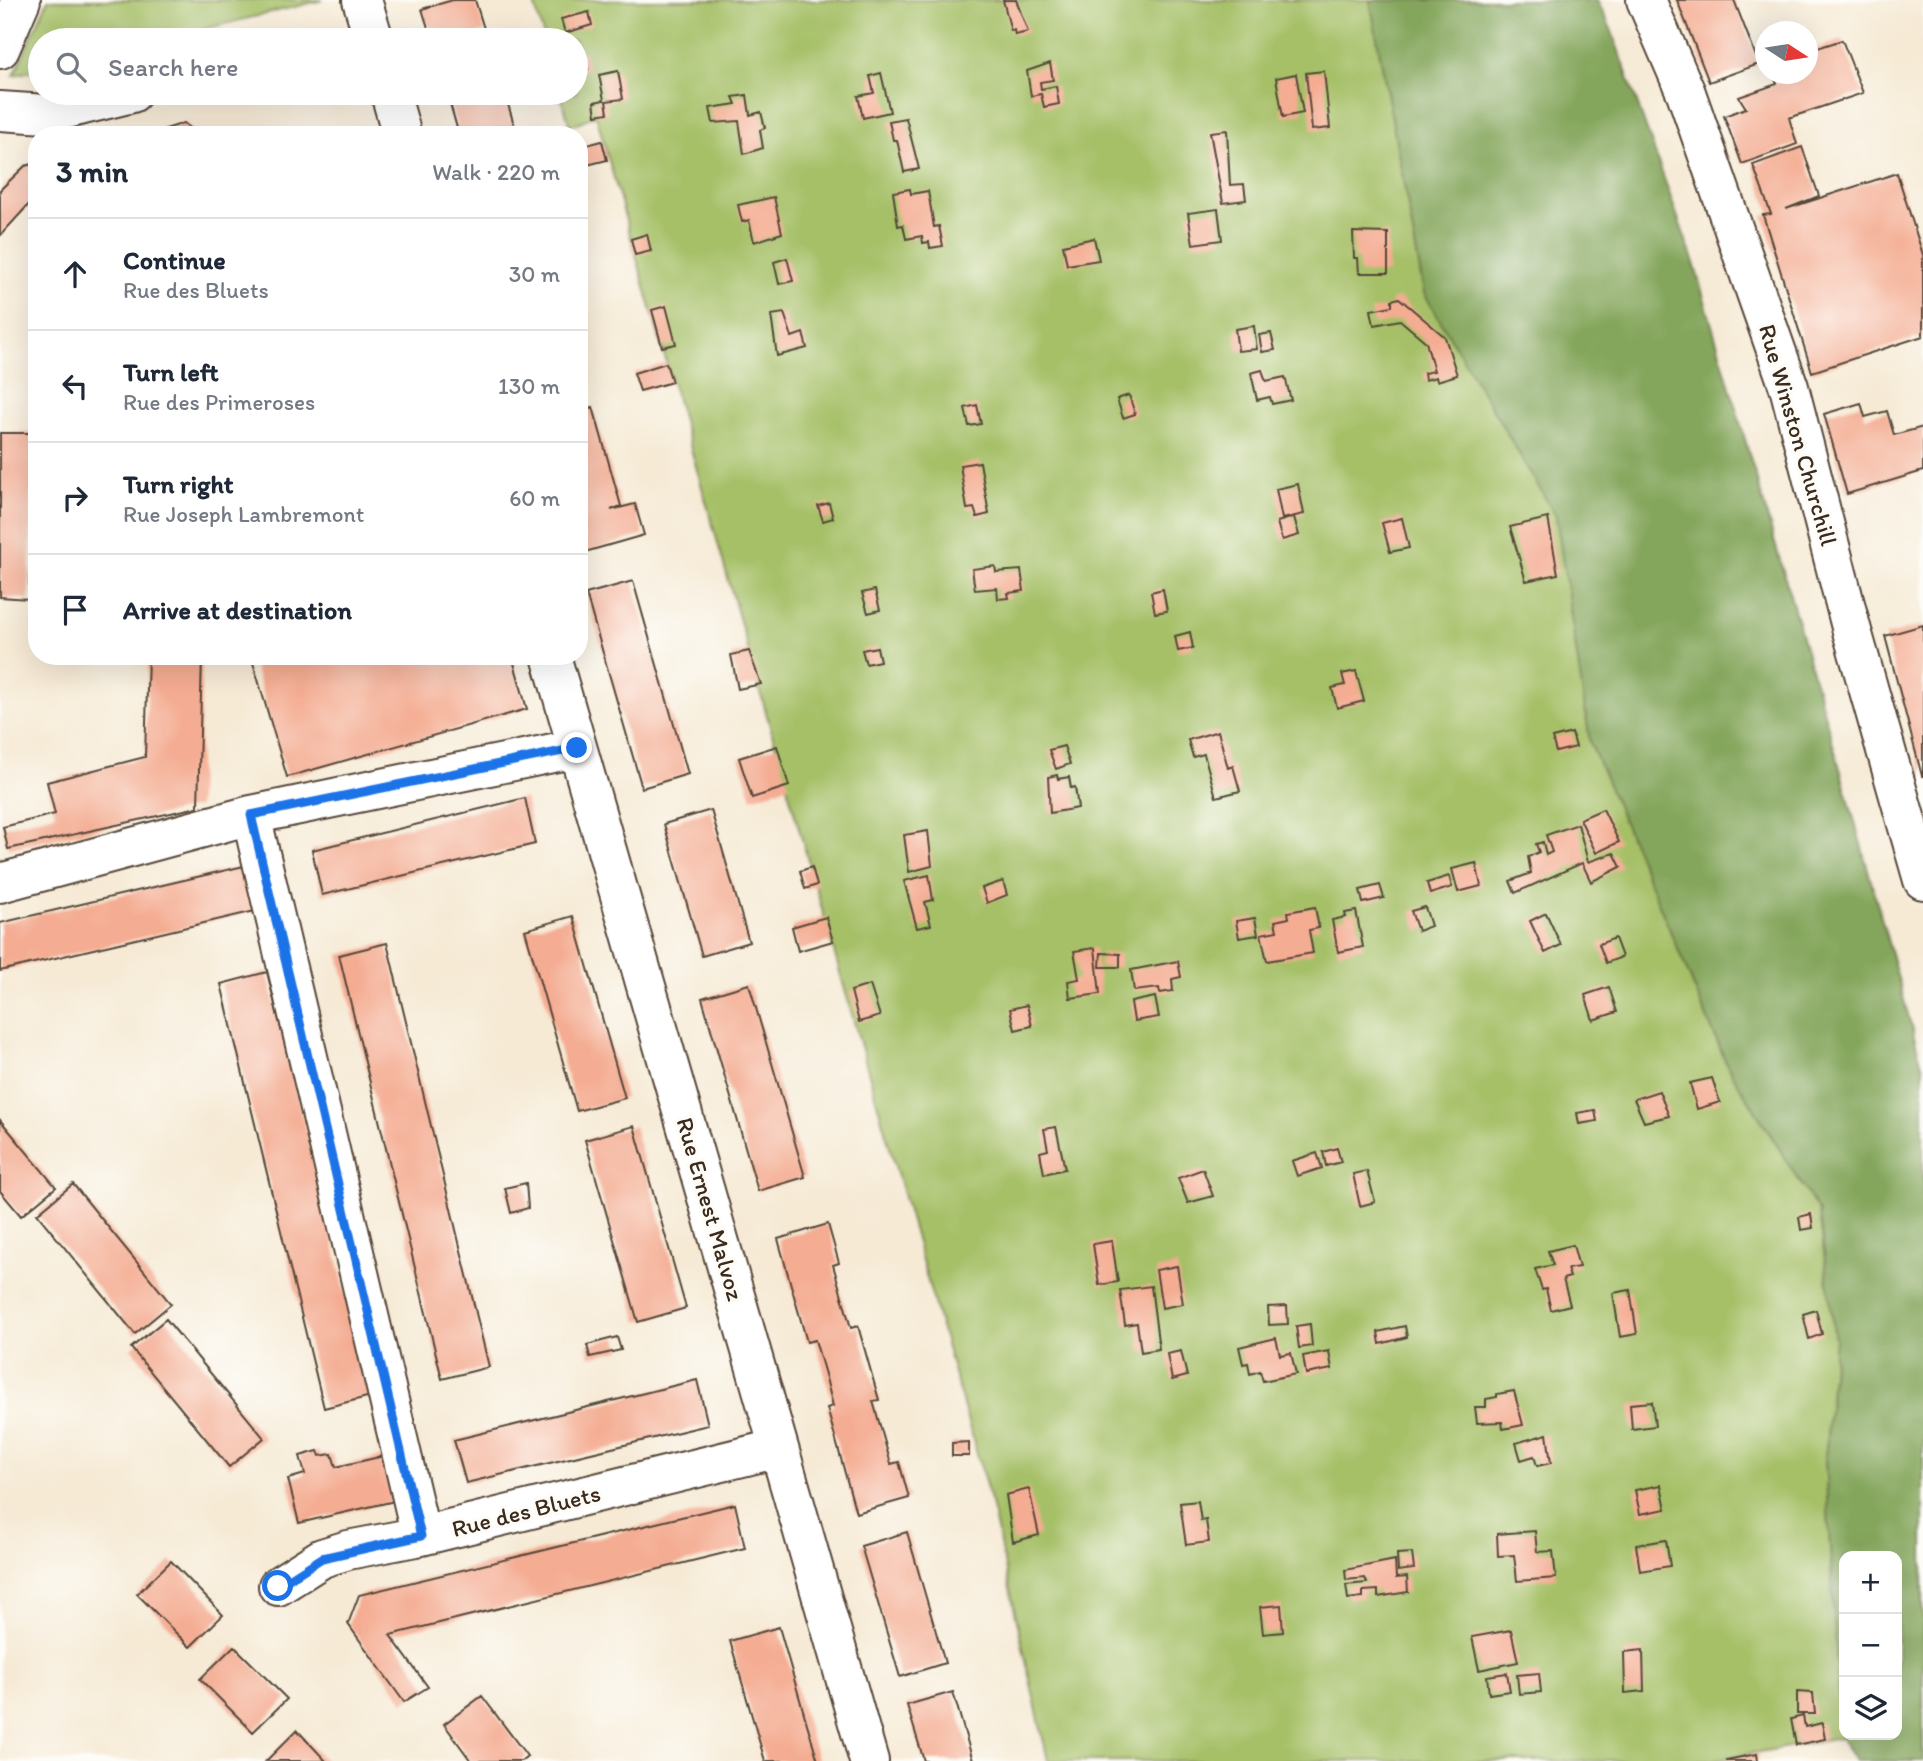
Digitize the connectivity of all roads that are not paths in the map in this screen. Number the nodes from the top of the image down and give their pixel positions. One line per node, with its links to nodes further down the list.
1 (20, 0): 3 (street)
2 (1646, 0): 11 (street, Rue Winston Churchill)
3 (0, 49)
4 (83, 105): 6 (street)
5 (393, 105): 7 (street)
6 (0, 111)
7 (399, 126)
8 (554, 665): 9 (street, Rue Ernest Malvoz)
9 (577, 748): 10 (street); 13 (street, Rue Ernest Malvoz)
10 (251, 815): 12 (street); 14 (street)
11 (1923, 880)
12 (0, 883)
13 (779, 1448): 14 (street, Rue des Bluets); 16 (street, Rue Ernest Malvoz)
14 (421, 1536): 15 (street, Rue des Bluets)
15 (278, 1586)
16 (869, 1761)

